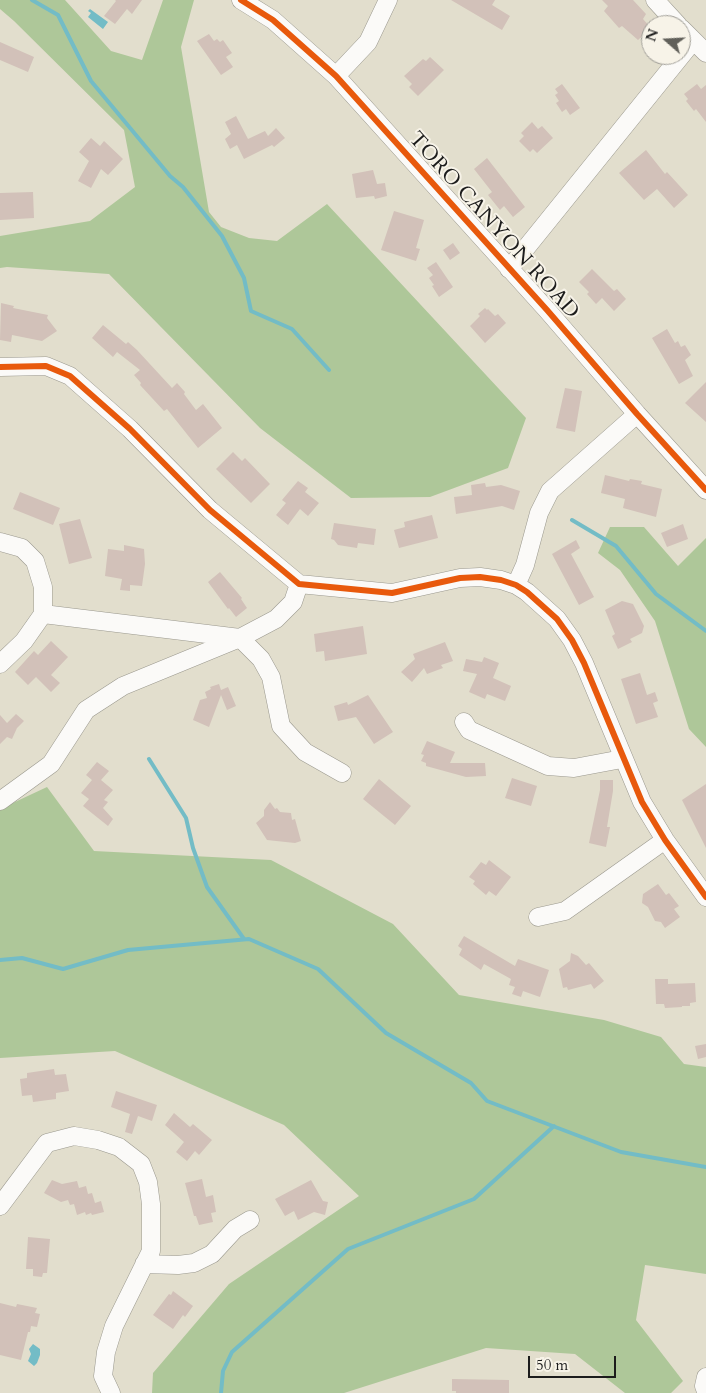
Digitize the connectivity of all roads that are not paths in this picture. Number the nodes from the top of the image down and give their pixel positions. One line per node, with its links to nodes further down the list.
1 (241, 0): 8 (street, TORO CANYON ROAD)
2 (388, 0): 8 (street)
3 (655, 0): 4 (street)
4 (669, 15)
5 (691, 39): 6 (street)
6 (706, 53)
7 (664, 65): 9 (street)
8 (336, 76): 9 (street, TORO CANYON ROAD)
9 (509, 269): 11 (street, TORO CANYON ROAD)
10 (0, 366): 14 (street)
11 (637, 414): 12 (street, TORO CANYON ROAD); 15 (street)
12 (706, 490)
13 (0, 542): 16 (street)
14 (299, 584): 15 (street); 17 (street)
15 (516, 585): 20 (street)
16 (43, 614): 17 (street); 18 (street)
17 (240, 638): 21 (street); 22 (street)
18 (0, 664)
19 (464, 722): 20 (street)
20 (622, 759): 23 (street)
21 (342, 773)
22 (0, 801)
23 (665, 840): 24 (street); 25 (street)
24 (706, 897)
25 (538, 917)
26 (0, 1206): 28 (street)
27 (250, 1220): 28 (street)
28 (144, 1264): 31 (street)
29 (706, 1377): 30 (street)
30 (706, 1391)
31 (110, 1393)

